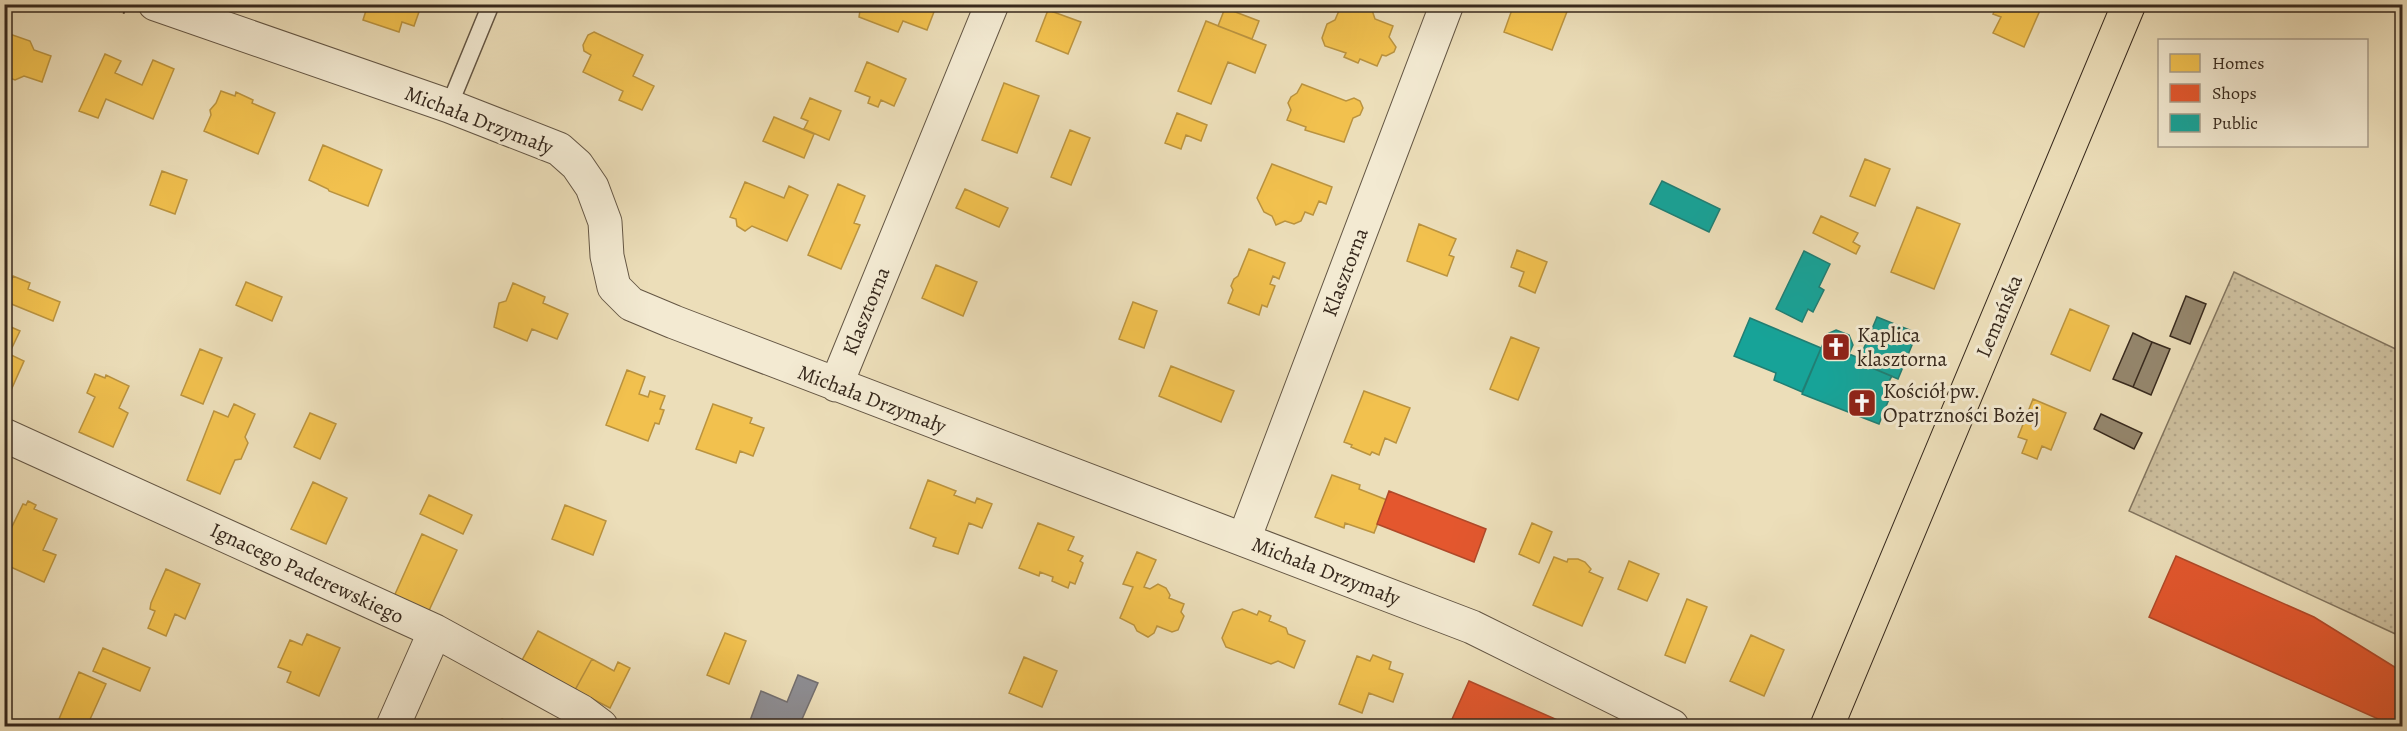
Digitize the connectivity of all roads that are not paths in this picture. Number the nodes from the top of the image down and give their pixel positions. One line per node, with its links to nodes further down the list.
1 (155, 4): 6 (street, Michała Drzymały)
2 (491, 4): 6 (lane)
3 (992, 4): 7 (street, Klasztorna)
4 (1447, 4): 9 (street, Klasztorna)
5 (2129, 4): 14 (main road, Lemańska)
6 (449, 106): 7 (street, Michała Drzymały)
7 (836, 385): 9 (street, Michała Drzymały)
8 (4, 435): 10 (street, Ignacego Paderewskiego)
9 (1244, 539): 13 (street, Michała Drzymały)
10 (435, 631): 11 (street); 12 (street, Ignacego Paderewskiego)
11 (393, 726)
12 (601, 726)
13 (1672, 726)
14 (1827, 726)

